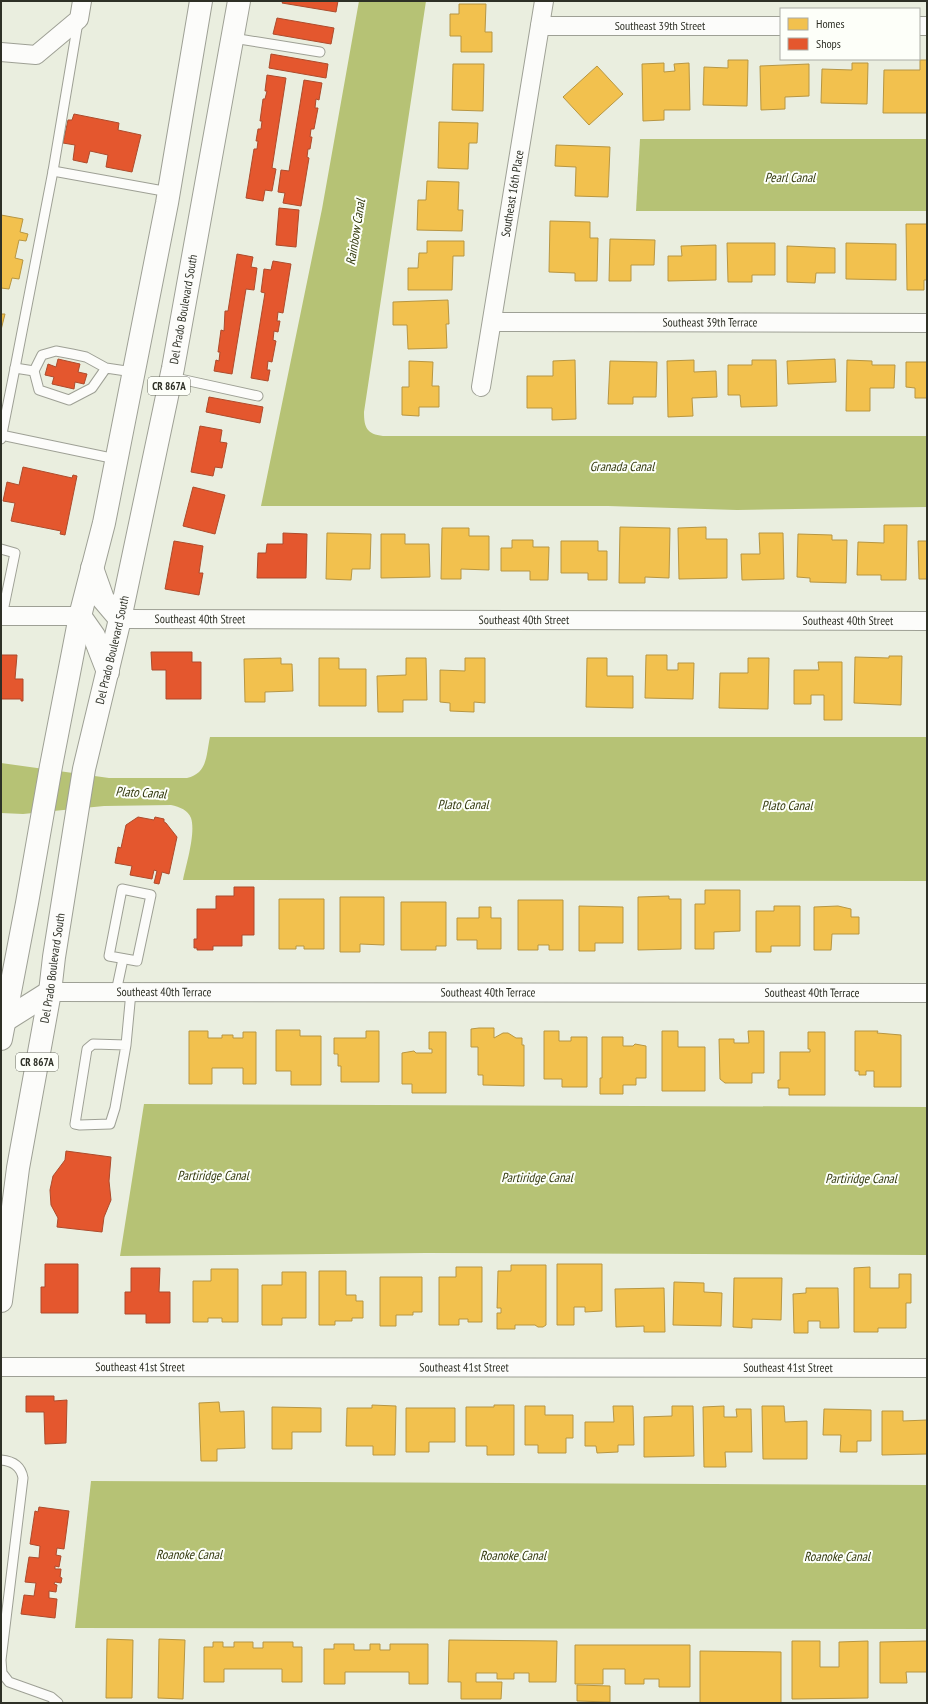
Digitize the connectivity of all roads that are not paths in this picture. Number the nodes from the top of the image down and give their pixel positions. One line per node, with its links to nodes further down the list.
1 (82, 1): 5 (street)
2 (201, 1): 12 (main road, CR 867A)
3 (239, 1): 8 (main road, Del Prado Boulevard South / CR 867A)
4 (544, 1): 6 (street, Southeast 16th Place)
5 (79, 19): 9 (street); 11 (lane)
6 (540, 26): 7 (street, Southeast 39th Street); 13 (street, Southeast 16th Place)
7 (780, 26)
8 (233, 38): 10 (lane); 19 (main road, Del Prado Boulevard South / CR 867A)
9 (1, 52)
10 (320, 52)
11 (53, 172): 12 (lane); 15 (lane)
12 (168, 192): 18 (main road, CR 867A)
13 (493, 322): 14 (street, Southeast 39th Terrace); 20 (street, Southeast 16th Place)
14 (927, 323)
15 (15, 368): 17 (lane); 22 (lane)
16 (106, 368): 17 (lane); 17 (lane); 18 (lane)
17 (34, 371)
18 (133, 372): 23 (main road, CR 867A)
19 (171, 377): 21 (lane); 28 (main road, Del Prado Boulevard South / CR 867A)
20 (481, 387)
21 (258, 396)
22 (1, 436): 23 (lane)
23 (116, 460): 25 (main road, CR 867A)
24 (1, 549): 26 (lane)
25 (92, 568): 27 (main road, CR 867A); 28 (main road)
26 (1, 616): 27 (street)
27 (80, 616): 30 (main road); 32 (main road, CR 867A)
28 (120, 619): 29 (street, Southeast 40th Street); 30 (main road, Del Prado Boulevard South / CR 867A)
29 (927, 621)
30 (108, 672): 33 (main road, Del Prado Boulevard South / CR 867A)
31 (123, 958): 31 (lane); 34 (lane)
32 (6, 989): 33 (main road); 36 (main road, CR 867A)
33 (50, 992): 34 (street, Southeast 40th Terrace); 36 (main road); 38 (main road, Del Prado Boulevard South / CR 867A)
34 (123, 992): 35 (street, Southeast 40th Terrace); 37 (lane)
35 (927, 993)
36 (2, 1027)
37 (126, 1045): 37 (lane)
38 (1, 1301)
39 (1, 1367): 40 (street, Southeast 41st Street)
40 (927, 1368)
41 (1, 1460): 42 (lane)
42 (58, 1703)

